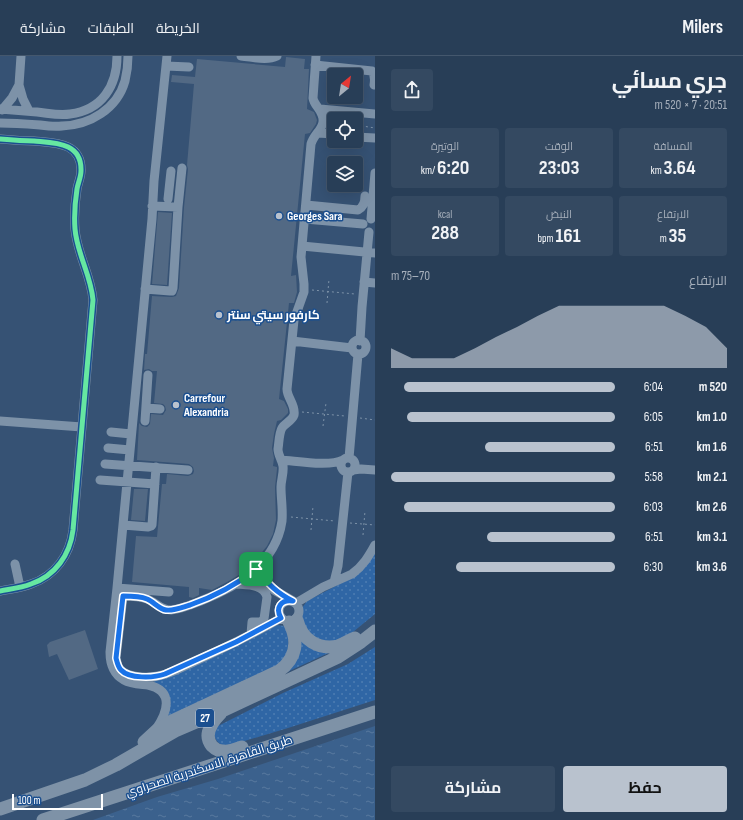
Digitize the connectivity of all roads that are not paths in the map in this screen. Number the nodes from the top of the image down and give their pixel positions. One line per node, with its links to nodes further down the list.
1 (21, 56): 11 (street)
2 (117, 56): 14 (street)
3 (128, 56): 16 (street)
4 (167, 56): 8 (street)
5 (241, 56): 6 (street)
6 (277, 56)
7 (315, 60): 10 (street); 13 (street)
8 (166, 66): 9 (street); 25 (street)
9 (189, 67)
10 (374, 85)
11 (19, 86): 12 (street); 14 (street)
12 (1, 109): 14 (street)
13 (320, 109): 15 (street); 17 (street)
14 (29, 111)
15 (375, 114)
16 (0, 123)
17 (318, 133): 18 (street); 29 (street)
18 (327, 134)
19 (363, 137): 20 (street)
20 (375, 138)
21 (0, 140): 51 (street)
22 (182, 168): 31 (street)
23 (171, 170): 26 (street)
24 (375, 173): 33 (street)
25 (154, 182): 26 (street); 30 (street)
26 (170, 184): 28 (street)
27 (365, 196): 29 (street)
28 (168, 199)
29 (306, 205): 32 (street)
30 (152, 206): 31 (street); 39 (street)
31 (178, 207): 39 (street)
32 (305, 219): 33 (street); 35 (street)
33 (369, 222): 34 (street)
34 (372, 230): 36 (street)
35 (302, 246): 36 (street); 40 (street)
36 (371, 253): 37 (street)
37 (364, 282): 38 (street); 41 (street)
38 (375, 283)
39 (145, 289): 45 (street)
40 (292, 341): 43 (street); 56 (street)
41 (363, 344): 42 (street); 43 (street)
42 (375, 348)
43 (355, 351): 59 (street)
44 (148, 375): 46 (street)
45 (136, 387): 46 (street); 53 (street)
46 (147, 387): 47 (street)
47 (146, 408): 48 (street); 50 (street)
48 (160, 409)
49 (0, 421): 51 (street)
50 (145, 421)
51 (82, 427): 72 (street)
52 (111, 432): 53 (street)
53 (131, 434): 55 (street)
54 (108, 448): 55 (street)
55 (130, 450): 58 (street)
56 (281, 460): 59 (street); 69 (street)
57 (106, 464): 58 (street)
58 (128, 465): 60 (street); 64 (street)
59 (348, 466): 61 (street); 70 (street)
60 (156, 467): 62 (street); 65 (street)
61 (375, 468)
62 (188, 470)
63 (100, 480): 64 (street)
64 (127, 482): 65 (street); 66 (street)
65 (155, 484): 66 (street)
66 (123, 525): 76 (street)
67 (375, 544): 70 (street)
68 (15, 564): 72 (street)
69 (256, 569): 71 (street); 73 (street)
70 (334, 582): 77 (street)
71 (236, 584): 76 (street); 81 (street)
72 (20, 587): 74 (street)
73 (274, 590): 77 (street); 78 (street)
74 (0, 591)
75 (169, 592): 76 (street)
76 (119, 594): 81 (street); 84 (street)
77 (294, 602): 78 (street); 79 (street)
78 (279, 607): 79 (street)
79 (289, 619): 80 (highway); 81 (street); 84 (highway)
80 (372, 633): 82 (highway, 27)
81 (251, 634)
82 (224, 710): 85 (highway, 27); 86 (highway, 27)
83 (375, 712): 85 (highway, طريق القاهرة, الاسكندرية الصحراوي / 27)
84 (152, 735): 86 (highway)
85 (300, 736): 90 (highway, طريق القاهرة, الاسكندرية الصحراوي / 27)
86 (136, 753): 87 (highway, 27)
87 (32, 798): 88 (highway); 89 (highway, 27)
88 (0, 799)
89 (0, 809)
90 (43, 820)

